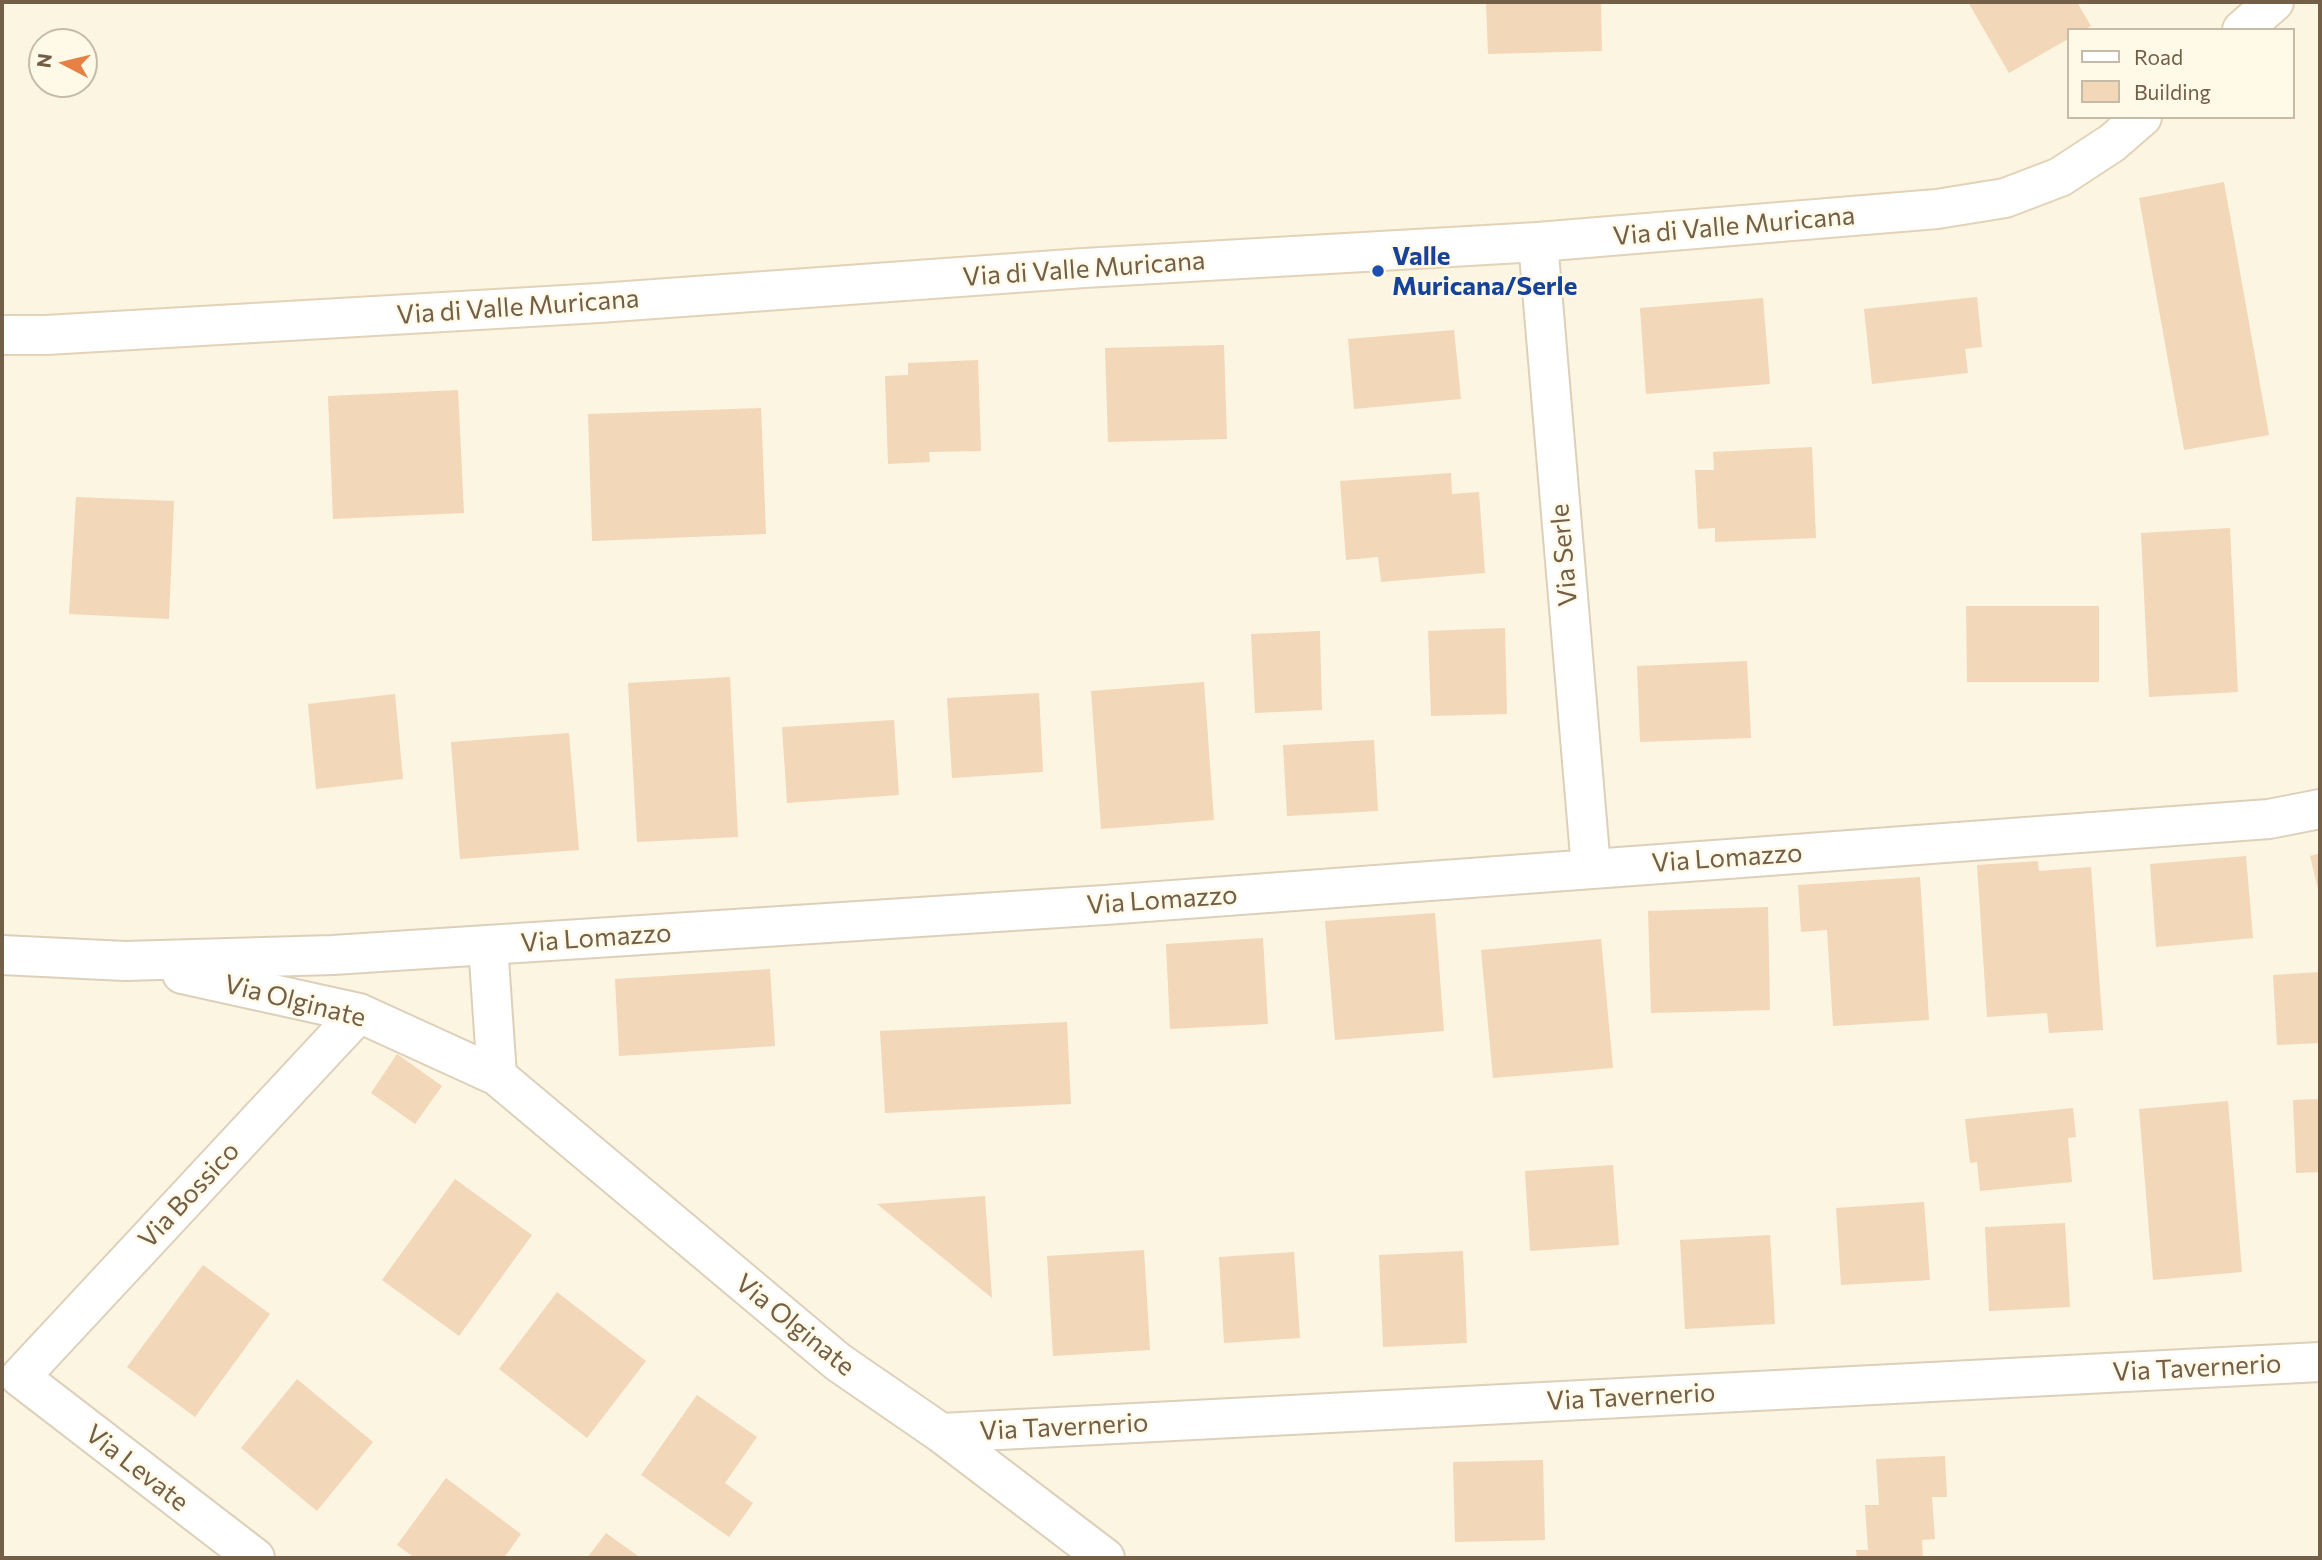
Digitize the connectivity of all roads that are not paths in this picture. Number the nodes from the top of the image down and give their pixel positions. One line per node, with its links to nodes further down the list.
1 (2274, 2): 2 (street)
2 (2244, 28)
3 (2140, 119): 4 (street, Via di Valle Muricana)
4 (1538, 242): 5 (street, Via di Valle Muricana); 7 (street, Via Serle)
5 (2, 335)
6 (2320, 808): 7 (street, Via Lomazzo)
7 (1591, 868): 8 (street, Via Lomazzo)
8 (488, 945): 10 (street, Via Lomazzo); 12 (street)
9 (2, 955): 10 (street, Via Lomazzo)
10 (125, 961): 11 (street, Via Olginate)
11 (359, 1013): 12 (street, Via Olginate); 14 (street, Via Bossico)
12 (497, 1076): 15 (street, Via Olginate)
13 (2320, 1362): 15 (street, Via Tavernerio)
14 (20, 1377): 16 (street, Via Levate)
15 (941, 1433): 17 (street, Via Olginate)
16 (255, 1558)
17 (1105, 1558)

